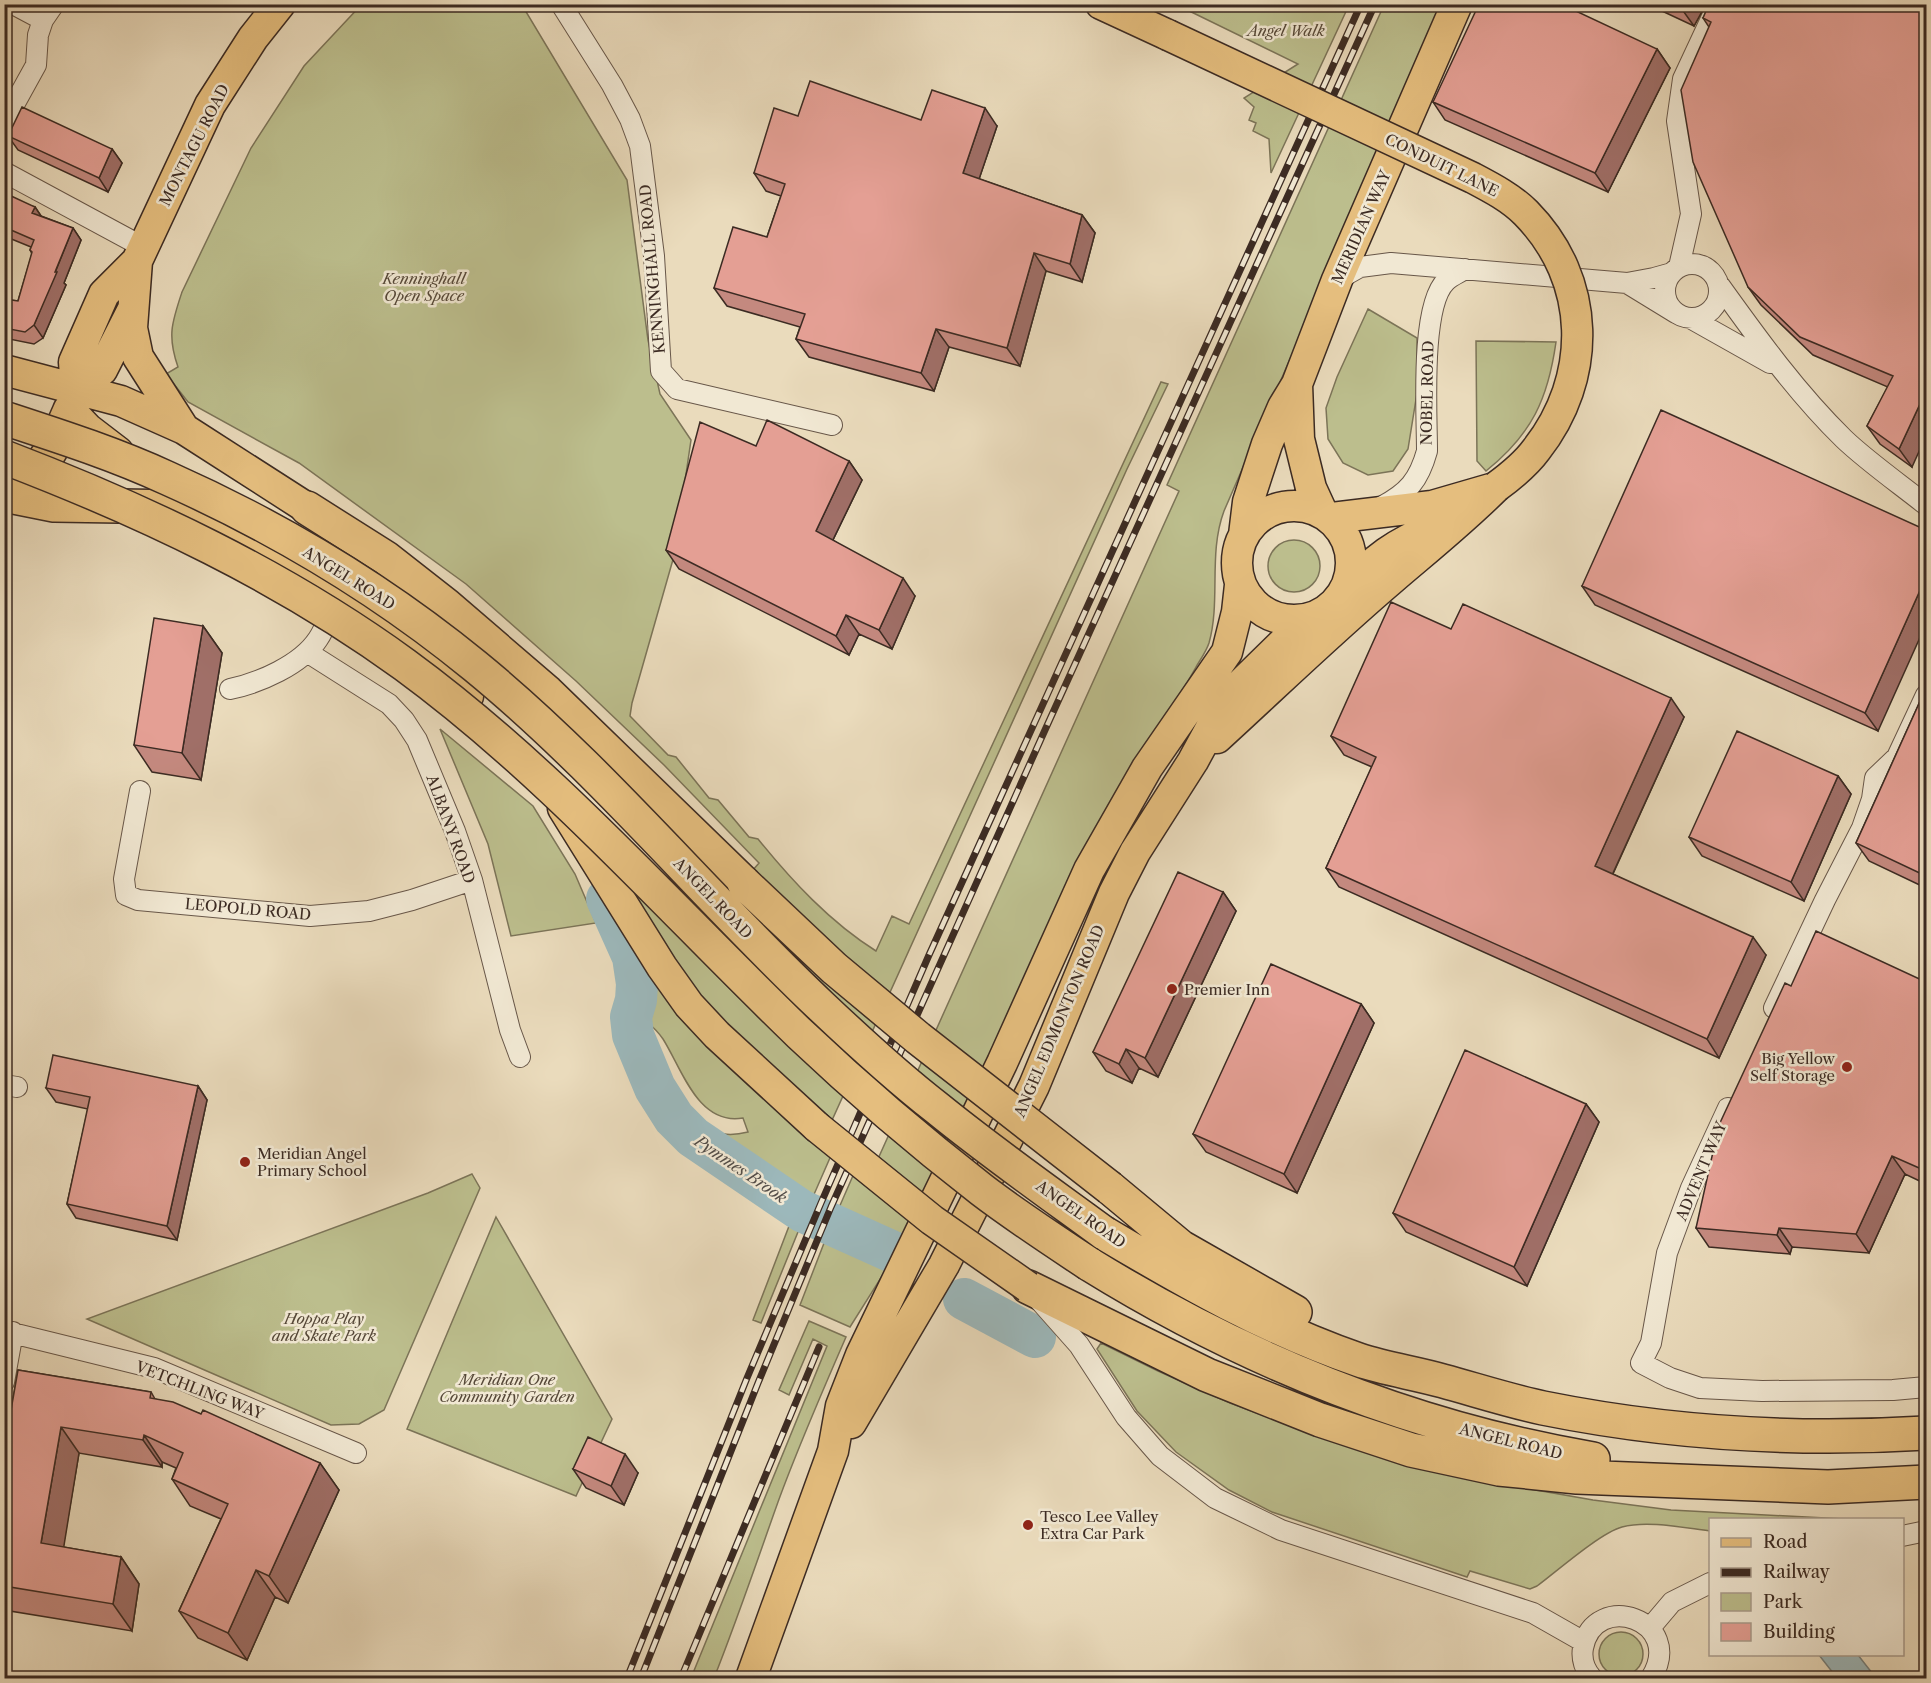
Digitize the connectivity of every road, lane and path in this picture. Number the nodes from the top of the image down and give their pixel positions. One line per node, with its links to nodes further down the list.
1 (13, 4): 7 (street)
2 (280, 4): 10 (main road, MONTAGU ROAD)
3 (561, 4): 23 (street, KENNINGHALL ROAD)
4 (1101, 4): 26 (main road, CONDUIT LANE, bridge)
5 (1457, 4): 13 (main road, MERIDIAN WAY)
6 (1718, 4): 12 (street)
7 (49, 12): 8 (street)
8 (4, 123)
9 (4, 172): 10 (street)
10 (140, 254): 16 (main road, MONTAGU ROAD); 21 (main road, MONTAGU ROAD)
11 (1465, 269): 13 (street); 14 (street); 31 (street, NOBEL ROAD)
12 (1675, 270): 14 (street); 15 (street); 17 (street)
13 (1337, 280): 20 (main road, MERIDIAN WAY)
14 (1627, 283): 17 (street)
15 (1719, 286): 17 (street); 19 (street)
16 (134, 306): 21 (main road, MONTAGU ROAD); 24 (main road)
17 (1684, 316): 19 (street)
18 (4, 370): 21 (main road)
19 (1785, 372): 28 (street)
20 (1297, 384): 31 (main road, MERIDIAN WAY); 33 (main road, MERIDIAN WAY)
21 (73, 400): 24 (main road); 27 (highway); 29 (main road, ANGEL ROAD)
22 (4, 418): 50 (highway, ANGEL ROAD, bridge)
23 (832, 425)
24 (184, 429): 30 (main road)
25 (4, 457): 56 (highway, ANGEL ROAD, bridge)
26 (1496, 487): 31 (main road, CONDUIT LANE); 32 (main road, CONDUIT LANE)
27 (4, 495): 29 (highway)
28 (1923, 495)
29 (186, 507): 35 (main road, ANGEL ROAD)
30 (307, 508): 35 (street); 50 (highway, bridge)
31 (1338, 516): 33 (main road); 36 (main road)
32 (1467, 516): 36 (main road, CONDUIT LANE); 41 (main road)
33 (1244, 534): 34 (main road)
34 (1240, 585): 37 (main road); 54 (main road, ANGEL EDMONTON ROAD)
35 (341, 592): 38 (street); 47 (main road, ANGEL ROAD, bridge)
36 (1344, 594): 37 (main road)
37 (1318, 616): 41 (main road, ANGEL EDMONTON ROAD)
38 (307, 652): 39 (street); 43 (street, ALBANY ROAD)
39 (230, 689)
40 (1926, 695): 44 (street)
41 (1193, 761): 54 (main road, ANGEL EDMONTON ROAD)
42 (140, 791): 43 (street, LEOPOLD ROAD)
43 (471, 880): 45 (street, ALBANY ROAD)
44 (1766, 1026)
45 (520, 1057)
46 (1734, 1095): 52 (street, ADVENT WAY)
47 (1028, 1287): 48 (highway)
48 (1056, 1309): 56 (highway); 62 (street)
49 (9, 1331): 51 (street); 55 (street, VETCHLING WAY)
50 (1424, 1376): 53 (highway)
51 (4, 1382)
52 (1926, 1387)
53 (1926, 1433)
54 (833, 1451): 63 (main road, ANGEL EDMONTON ROAD)
55 (356, 1453)
56 (1721, 1482): 57 (highway)
57 (1926, 1482)
58 (1926, 1531): 59 (street)
59 (1904, 1536)
60 (1709, 1584): 61 (street)
61 (1650, 1628): 62 (street); 65 (street)
62 (1584, 1642): 64 (street)
63 (751, 1678)
64 (1592, 1678)
65 (1651, 1678)

